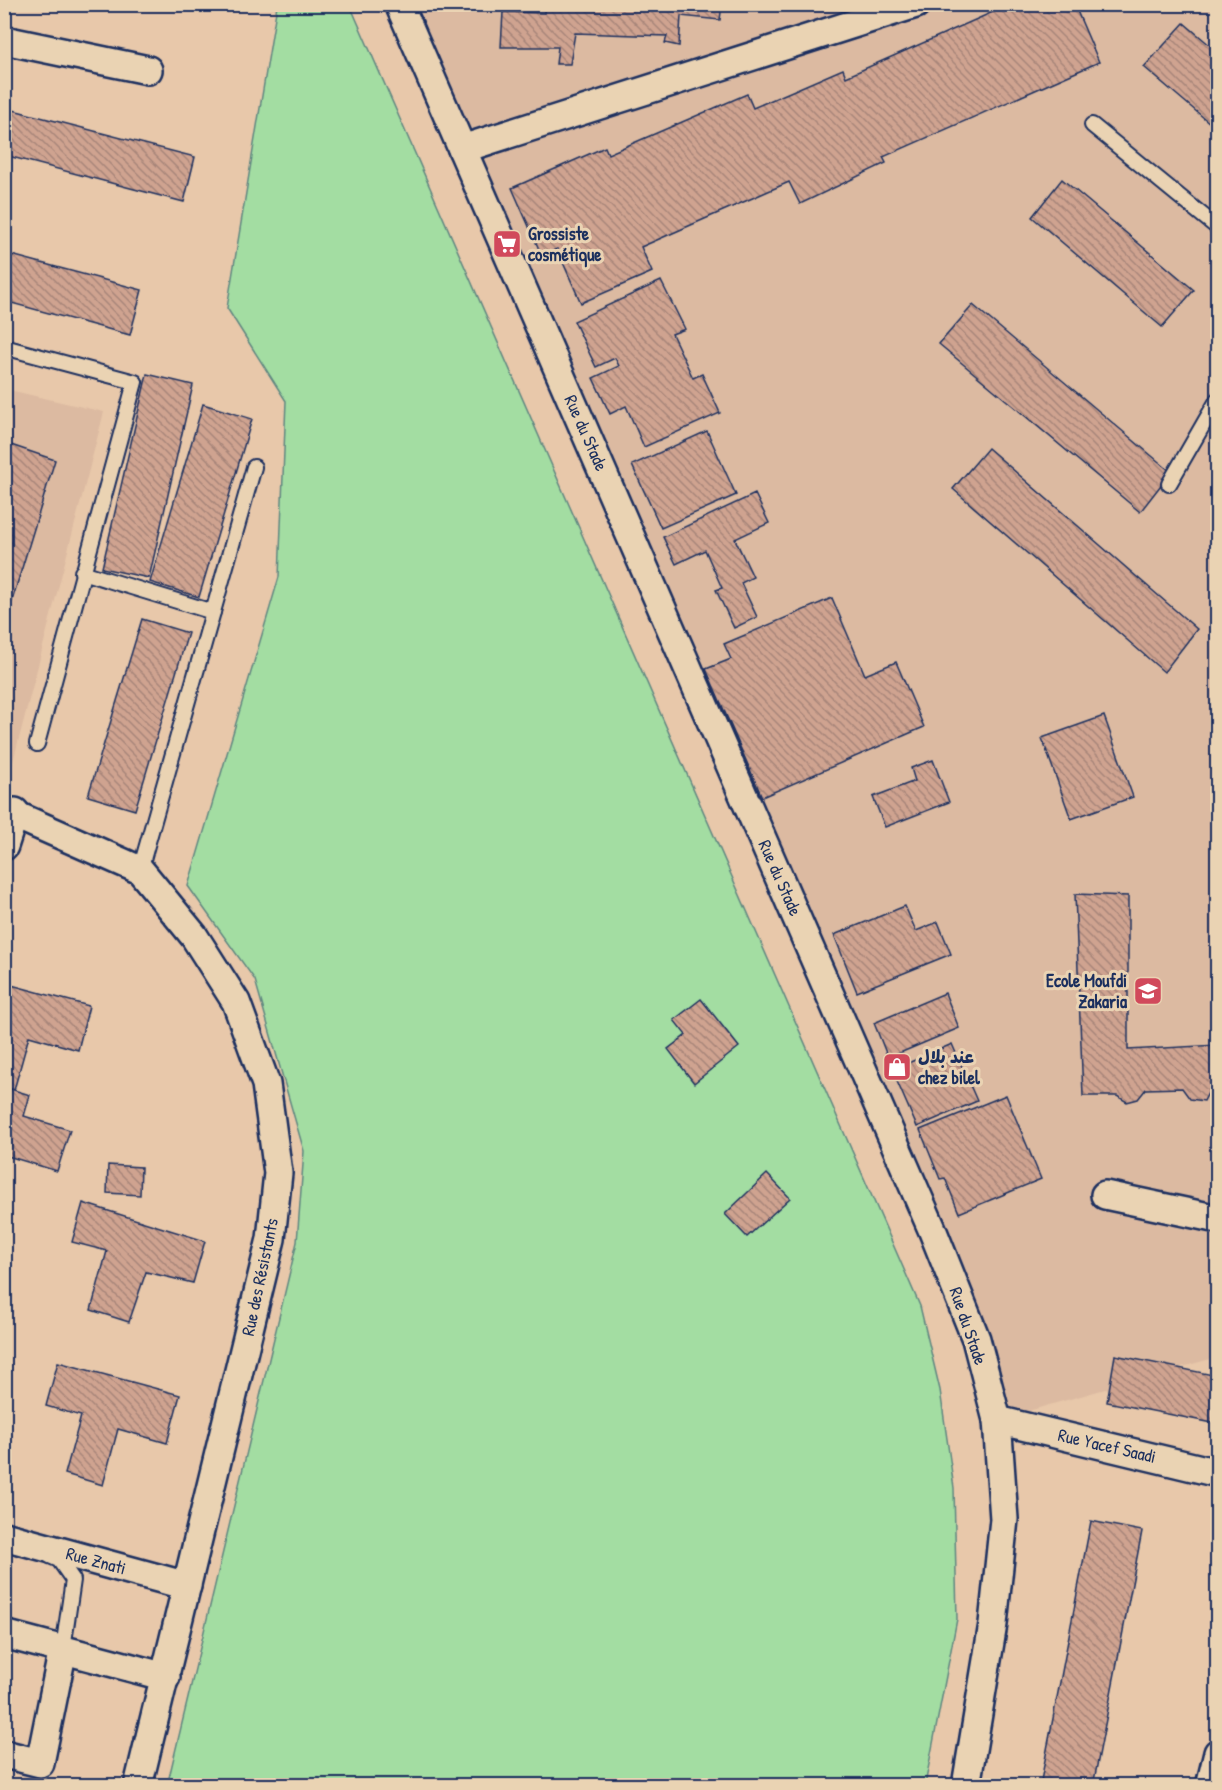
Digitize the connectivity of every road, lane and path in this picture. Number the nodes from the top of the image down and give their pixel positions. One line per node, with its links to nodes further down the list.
1 (399, 4): 6 (street, Rue du Stade)
2 (916, 4): 6 (street)
3 (4, 40): 4 (street)
4 (148, 70)
5 (1092, 125): 7 (lane)
6 (462, 149): 20 (street, Rue du Stade)
7 (1218, 228)
8 (4, 347): 12 (lane)
9 (1218, 399): 11 (lane)
10 (254, 467): 13 (lane)
11 (1169, 484)
12 (82, 572): 13 (lane); 14 (lane)
13 (213, 612): 17 (lane)
14 (37, 744)
15 (10, 811): 16 (street); 17 (street, Rue des Résistants)
16 (4, 846)
17 (140, 870): 23 (street, Rue des Résistants)
18 (1105, 1195): 19 (street)
19 (1218, 1219)
20 (997, 1420): 21 (street, Rue Yacef Saadi); 30 (street, Rue du Stade)
21 (1218, 1473)
22 (14, 1539): 23 (street, Rue Znati); 25 (lane)
23 (187, 1586): 26 (street, Rue des Résistants)
24 (4, 1634): 25 (street)
25 (63, 1649): 26 (street); 28 (street)
26 (166, 1677): 29 (street, Rue des Résistants)
27 (1218, 1753): 31 (street)
28 (4, 1754)
29 (138, 1785)
30 (966, 1785)
31 (1210, 1785)

